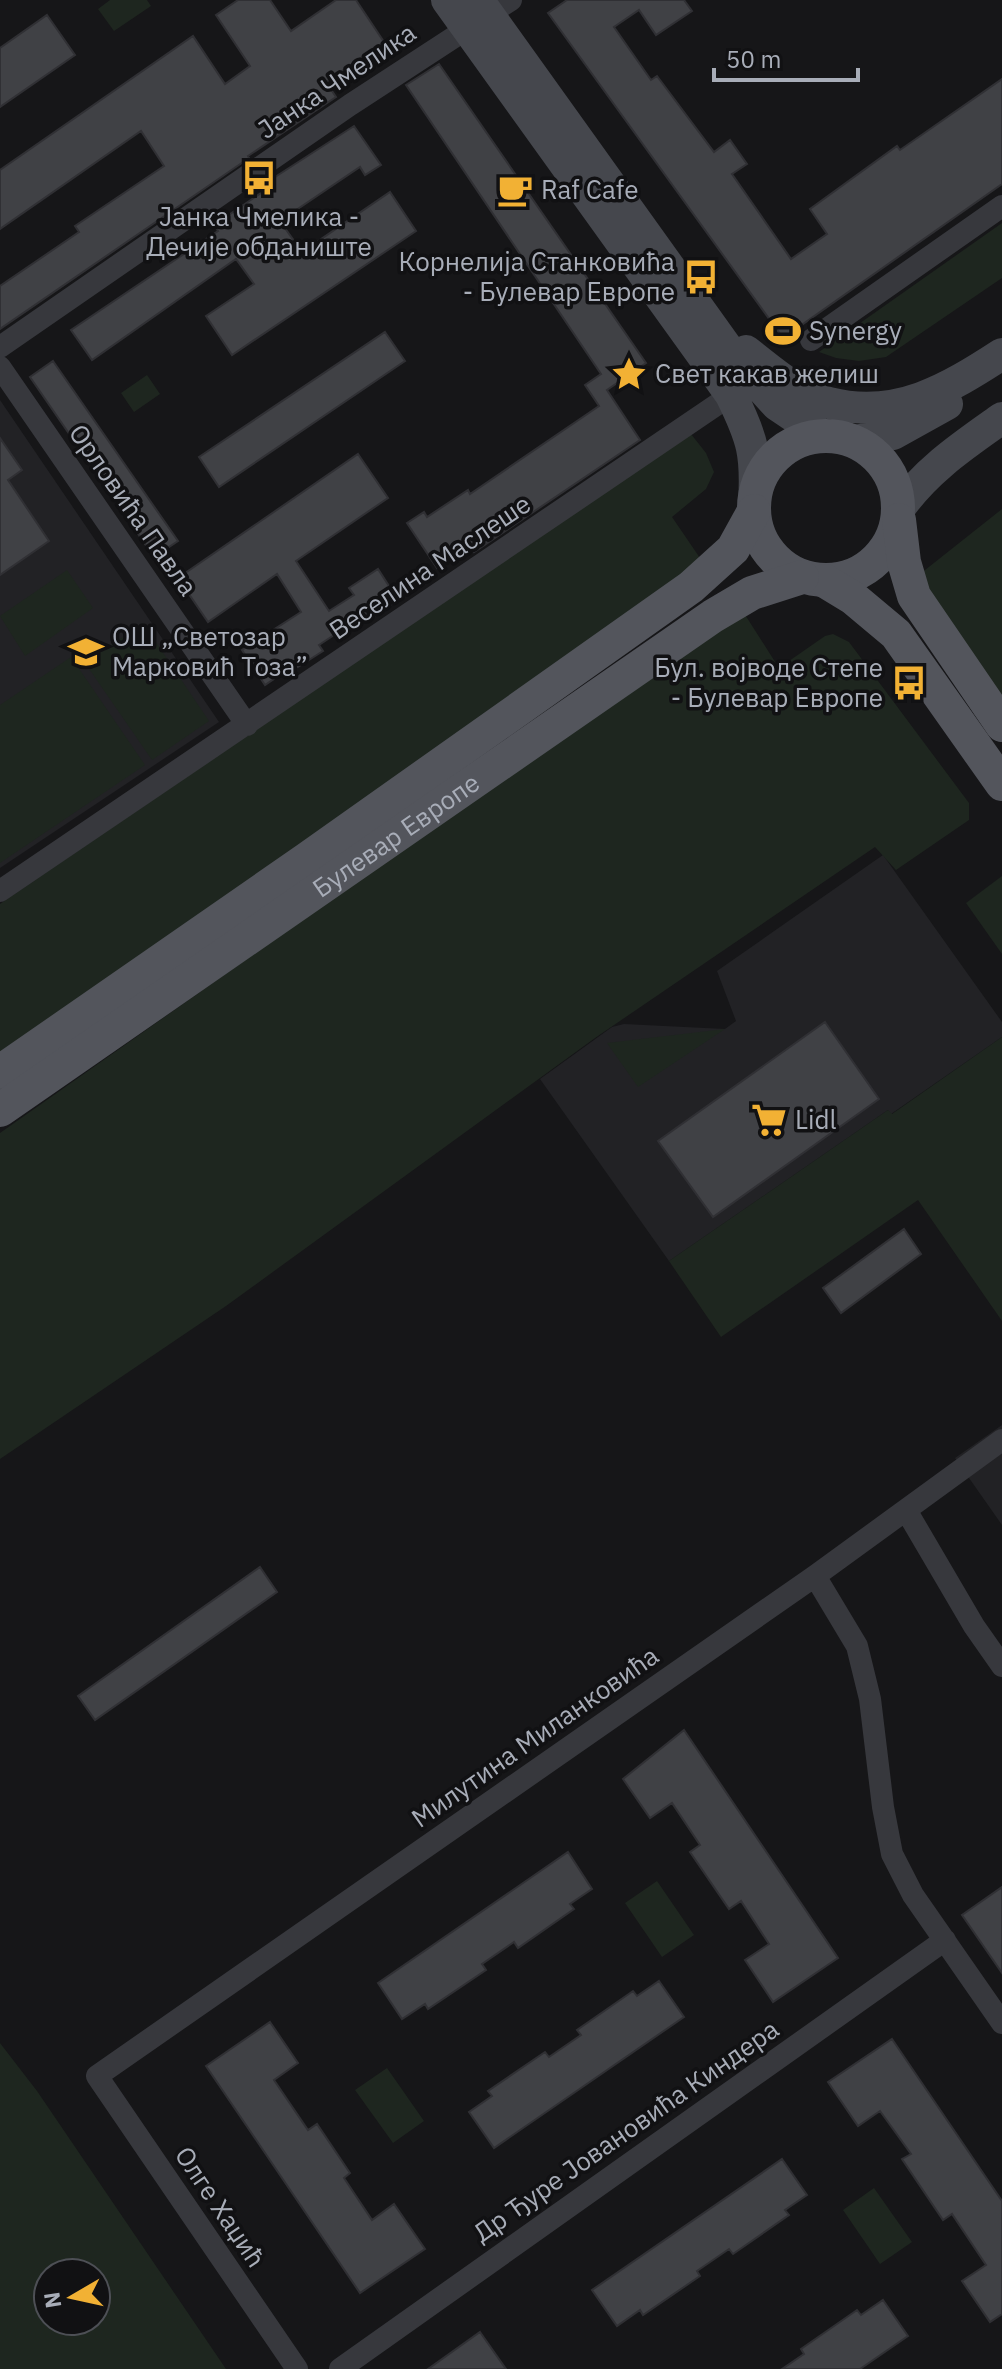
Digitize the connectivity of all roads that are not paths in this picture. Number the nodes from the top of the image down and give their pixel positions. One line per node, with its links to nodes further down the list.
1 (447, 0): 2 (main road)
2 (486, 10): 4 (main road); 6 (street, Јанка Чмелика); 10 (main road)
3 (1002, 206): 5 (street)
4 (708, 321): 7 (main road); 12 (main road)
5 (811, 340)
6 (0, 347)
7 (1002, 354)
8 (1002, 366): 12 (main road)
9 (0, 367): 16 (street, Орловића Павла)
10 (731, 395): 13 (main road); 16 (street, Веселина Маслеше)
11 (1002, 418): 14 (main road)
12 (839, 439): 13 (main road); 14 (main road)
13 (754, 508): 15 (main road); 20 (main road, Булевар Европе)
14 (899, 512): 15 (main road); 17 (main road)
15 (814, 579): 18 (main road); 21 (main road, Булевар Европе)
16 (247, 725): 19 (street, Веселина Маслеше)
17 (1002, 725)
18 (1002, 784)
19 (0, 891)
20 (0, 1072)
21 (0, 1110)
22 (1002, 1440): 23 (street, Милутина Миланковића)
23 (906, 1510): 24 (street, Милутина Миланковића); 25 (street)
24 (815, 1576): 26 (street); 28 (street, Милутина Миланковића)
25 (1002, 1666)
26 (945, 1940): 27 (street); 30 (street, Др Ђуре Јовановића Киндера)
27 (1002, 2023)
28 (97, 2076): 29 (street, Олге Хаџић)
29 (297, 2369)
30 (340, 2369)

